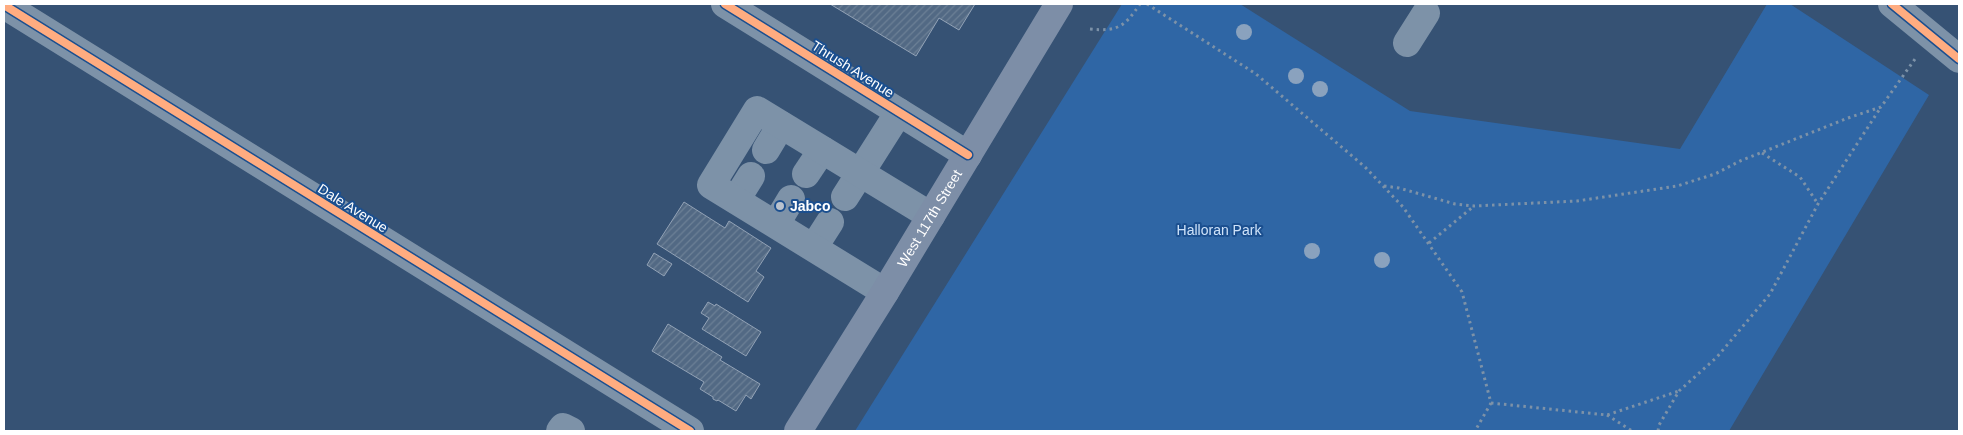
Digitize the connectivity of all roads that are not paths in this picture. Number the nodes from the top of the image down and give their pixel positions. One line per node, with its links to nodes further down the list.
1 (725, 4): 8 (street, Thrush Avenue)
2 (1059, 4): 12 (main road, West 117th Street)
3 (1892, 4): 7 (street)
4 (4, 5): 26 (street, Dale Avenue)
5 (1422, 7): 6 (street)
6 (1407, 43)
7 (1959, 59)
8 (899, 112): 12 (street, Thrush Avenue); 13 (street)
9 (781, 125): 10 (street); 11 (street); 18 (street)
10 (766, 150)
11 (822, 150): 13 (street); 14 (street)
12 (968, 155): 19 (main road, West 117th Street)
13 (861, 173): 16 (street); 19 (street)
14 (806, 174)
15 (751, 176): 18 (street)
16 (845, 197)
17 (791, 199): 21 (street)
18 (736, 200): 21 (street)
19 (931, 216): 23 (main road, West 117th Street)
20 (830, 222): 22 (street)
21 (776, 224): 22 (street)
22 (814, 247): 23 (street)
23 (885, 292): 27 (main road, West 117th Street)
24 (560, 431): 25 (street)
25 (571, 431)
26 (690, 431)
27 (798, 431)

